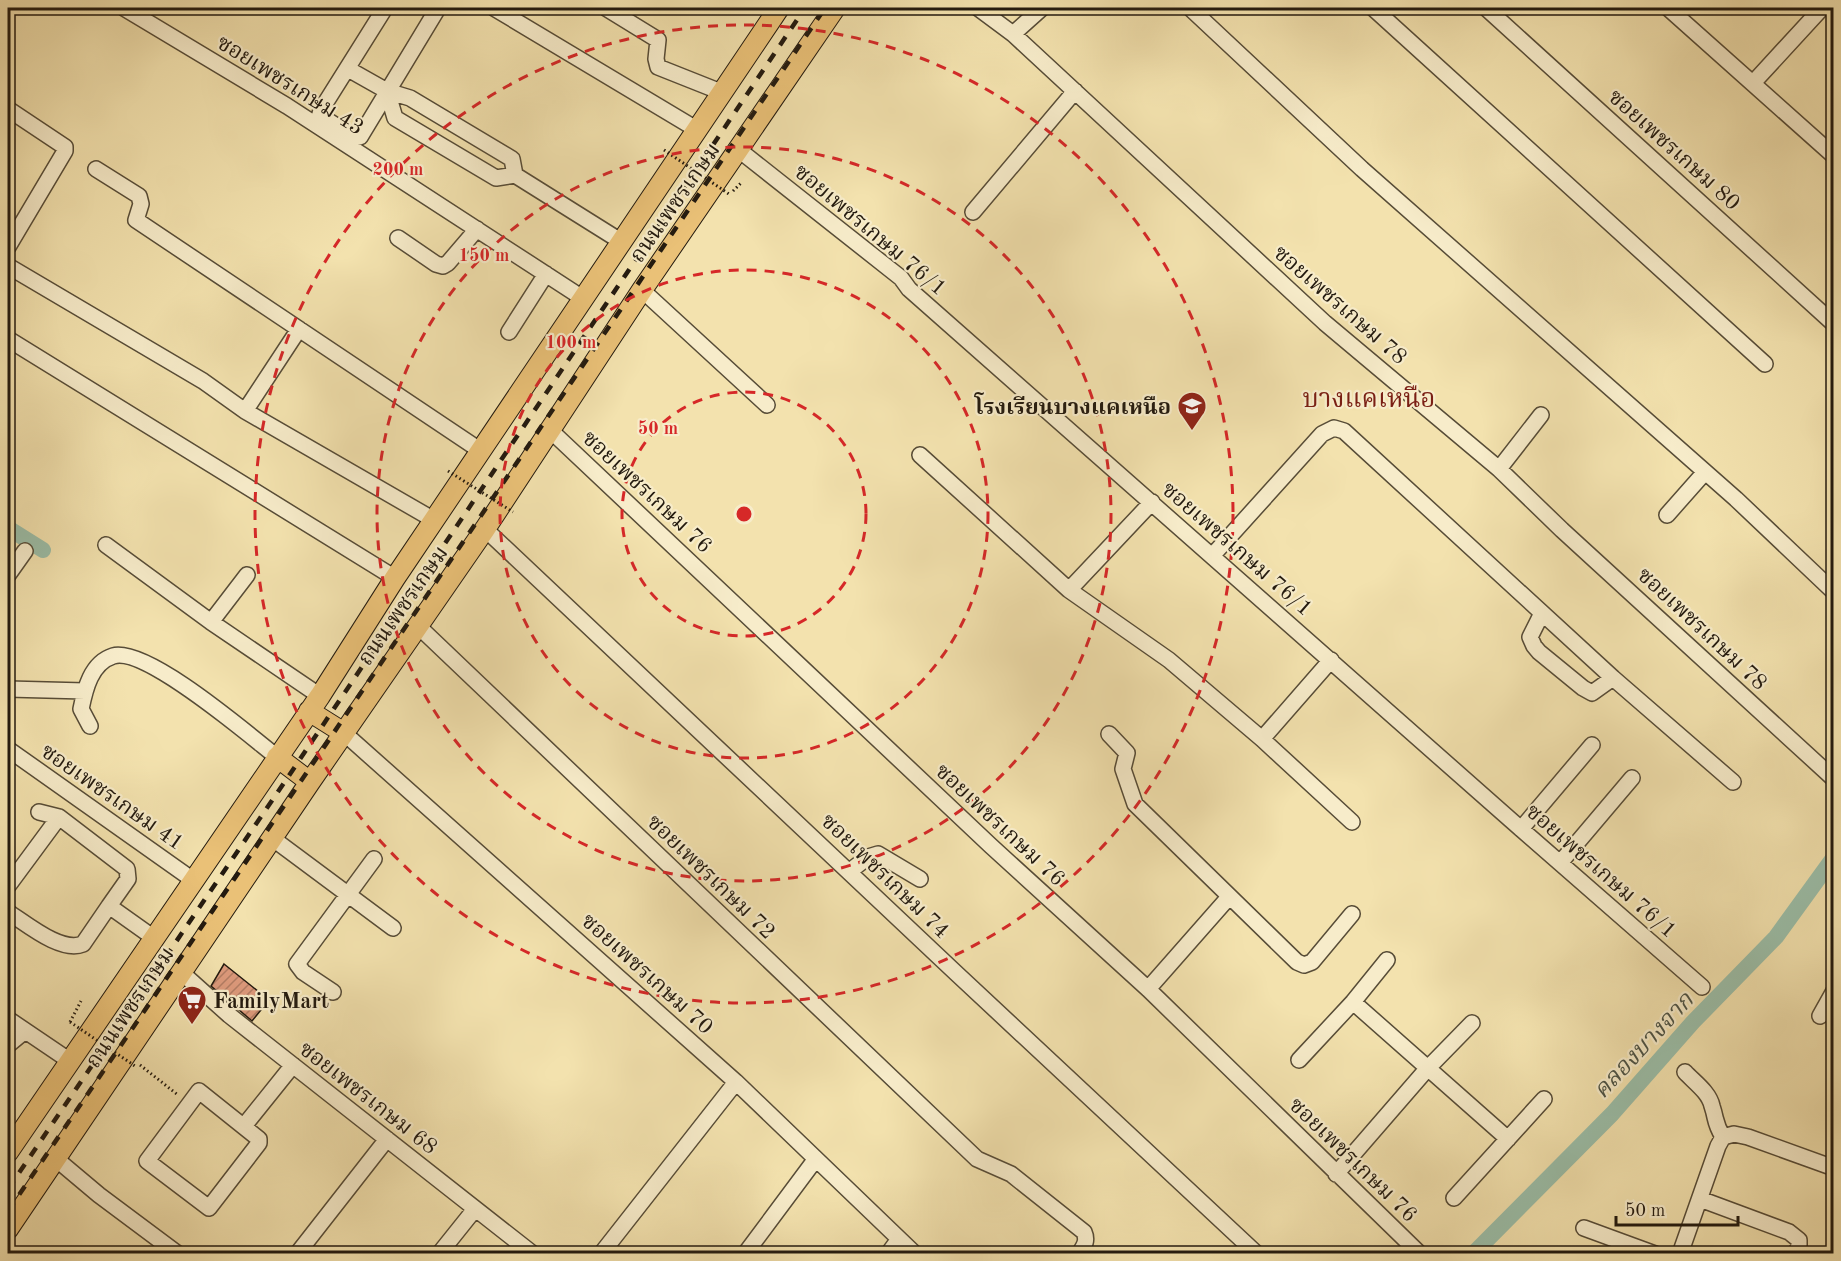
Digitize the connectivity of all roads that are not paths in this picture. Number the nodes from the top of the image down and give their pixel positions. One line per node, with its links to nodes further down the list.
1 (124, 8): 28 (street, ซอยเพชรเกษม 43)
2 (385, 8): 16 (street)
3 (438, 8): 18 (street)
4 (494, 8): 22 (street)
5 (606, 8): 20 (street)
6 (779, 8): 20 (main road, ถนนเพชรเกษม)
7 (836, 8): 23 (main road, ถนนเพชรเกษม)
8 (978, 8): 15 (street, ซอยเพชรเกษม 78)
9 (1042, 8): 15 (street)
10 (1190, 8): 48 (street)
11 (1373, 8): 40 (street)
12 (1486, 8): 36 (street, ซอยเพชรเกษม 80)
13 (1668, 8): 17 (street)
14 (1822, 8): 17 (street)
15 (1013, 34): 19 (street, ซอยเพชรเกษม 78)
16 (348, 69): 18 (street); 18 (street)
17 (1753, 83): 24 (street)
18 (387, 91): 26 (street); 26 (street)
19 (1075, 91): 27 (street); 47 (street, ซอยเพชรเกษม 78)
20 (721, 92): 22 (main road, ถนนเพชรเกษม)
21 (8, 109): 31 (street)
22 (696, 129): 30 (main road, ถนนเพชรเกษม)
23 (739, 150): 34 (main road, ถนนเพชรเกษม); 49 (street, ซอยเพชรเกษม 76/1)
24 (1833, 156)
25 (96, 169): 37 (street)
26 (515, 176): 30 (street)
27 (973, 212)
28 (477, 229): 29 (street); 33 (street, ซอยเพชรเกษม 43)
29 (398, 238)
30 (622, 242): 35 (main road, ถนนเพชรเกษม)
31 (8, 247)
32 (8, 266): 42 (street)
33 (546, 274): 35 (street, ซอยเพชรเกษม 43); 38 (street)
34 (642, 290): 41 (street); 44 (main road, ถนนเพชรเกษม)
35 (584, 299): 45 (main road, ถนนเพชรเกษม)
36 (1833, 324)
37 (299, 329): 42 (street); 45 (street)
38 (509, 333)
39 (8, 339): 58 (street)
40 (1765, 364)
41 (767, 405)
42 (245, 411): 51 (street)
43 (1541, 415): 47 (street)
44 (550, 430): 52 (main road, ถนนเพชรเกษม); 101 (street, ซอยเพชรเกษม 76)
45 (481, 451): 51 (main road, ถนนเพชรเกษม)
46 (920, 455): 59 (street)
47 (1499, 469): 77 (street, ซอยเพชรเกษม 78)
48 (1705, 472): 50 (street); 60 (street)
49 (1152, 502): 55 (street, ซอยเพชรเกษม 76/1); 59 (street)
50 (1667, 515)
51 (434, 520): 58 (main road, ถนนเพชรเกษม)
52 (485, 528): 63 (main road, ถนนเพชรเกษม); 87 (street, ซอยเพชรเกษม 74)
53 (106, 545): 62 (street)
54 (25, 551): 56 (street)
55 (1212, 556): 61 (street); 64 (street, ซอยเพชรเกษม 76/1)
56 (8, 575)
57 (247, 575): 62 (street)
58 (395, 578): 68 (main road, ถนนเพชรเกษม)
59 (1069, 590): 72 (street)
60 (1833, 592)
61 (1542, 613): 65 (street); 65 (street)
62 (211, 622): 68 (street)
63 (417, 625): 70 (main road, ถนนเพชรเกษม); 140 (street, ซอยเพชรเกษม 72)
64 (1330, 660): 72 (street); 83 (street, ซอยเพชรเกษม 76/1)
65 (1613, 678): 78 (street)
66 (8, 689): 67 (street)
67 (85, 691): 69 (street); 75 (street)
68 (315, 703): 70 (main road); 75 (main road, ถนนเพชรเกษม)
69 (90, 726)
70 (344, 733): 79 (main road, ถนนเพชรเกษม); 115 (street, ซอยเพชรเกษม 70)
71 (1109, 734): 92 (street)
72 (1262, 739): 82 (street)
73 (1592, 745): 83 (street)
74 (8, 749): 89 (street, ซอยเพชรเกษม 41)
75 (277, 758): 79 (main road); 89 (main road, ถนนเพชรเกษม)
76 (1632, 778): 86 (street)
77 (1833, 778)
78 (1733, 782)
79 (310, 783): 84 (main road, ถนนเพชรเกษม)
80 (39, 812): 81 (street)
81 (59, 817): 90 (street); 93 (street)
82 (1352, 822)
83 (1521, 829): 86 (street, ซอยเพชรเกษม 76/1)
84 (272, 838): 91 (street); 99 (main road, ถนนเพชรเกษม)
85 (374, 860): 91 (street)
86 (1560, 863): 100 (street, ซอยเพชรเกษม 76/1)
87 (850, 871): 88 (street); 141 (street, ซอยเพชรเกษม 74)
88 (920, 879)
89 (193, 880): 97 (main road, ถนนเพชรเกษม)
90 (8, 886)
91 (347, 894): 96 (street); 102 (street)
92 (1229, 897): 95 (street); 101 (street)
93 (109, 906): 94 (street); 97 (street)
94 (8, 912)
95 (1352, 914)
96 (393, 928)
97 (154, 938): 111 (main road, ถนนเพชรเกษม)
98 (1387, 960): 104 (street)
99 (181, 972): 112 (street, ซอยเพชรเกษม 68); 122 (main road, ถนนเพชรเกษม)
100 (1702, 987)
101 (1148, 989): 125 (street, ซอยเพชรเกษม 76)
102 (333, 992)
103 (1833, 992): 105 (street)
104 (1353, 1002): 110 (street); 113 (street)
105 (1820, 1016)
106 (8, 1019): 108 (street)
107 (1472, 1023): 113 (street)
108 (25, 1031): 109 (street); 111 (street)
109 (8, 1045)
110 (1299, 1060)
111 (70, 1061): 121 (main road, ถนนเพชรเกษม)
112 (293, 1065): 117 (street); 119 (street, ซอยเพชรเกษม 68)
113 (1427, 1069): 120 (street); 125 (street)
114 (1685, 1072): 118 (street)
115 (736, 1082): 123 (street, ซอยเพชรเกษม 70); 136 (street)
116 (1544, 1099): 120 (street)
117 (244, 1126): 117 (street)
118 (1723, 1137): 124 (street); 127 (street)
119 (387, 1139): 128 (street, ซอยเพชรเกษม 68); 133 (street)
120 (1508, 1139): 126 (street)
121 (8, 1152)
122 (55, 1158): 130 (main road, ถนนเพชรเกษม); 132 (street)
123 (815, 1160): 131 (street, ซอยเพชรเกษม 70); 137 (street)
124 (1833, 1168)
125 (1336, 1174): 142 (street, ซอยเพชรเกษม 76)
126 (1454, 1198)
127 (1700, 1199): 144 (street); 145 (street)
128 (475, 1209): 134 (street); 135 (street, ซอยเพชรเกษม 68)
129 (1584, 1228): 143 (street)
130 (8, 1229)
131 (899, 1239): 138 (street); 139 (street, ซอยเพชรเกษม 70)
132 (178, 1254)
133 (297, 1254)
134 (439, 1254)
135 (533, 1254)
136 (601, 1254)
137 (745, 1254)
138 (888, 1254)
139 (915, 1254)
140 (1079, 1254)
141 (1257, 1254)
142 (1420, 1254)
143 (1655, 1254)
144 (1680, 1254)
145 (1796, 1254)

